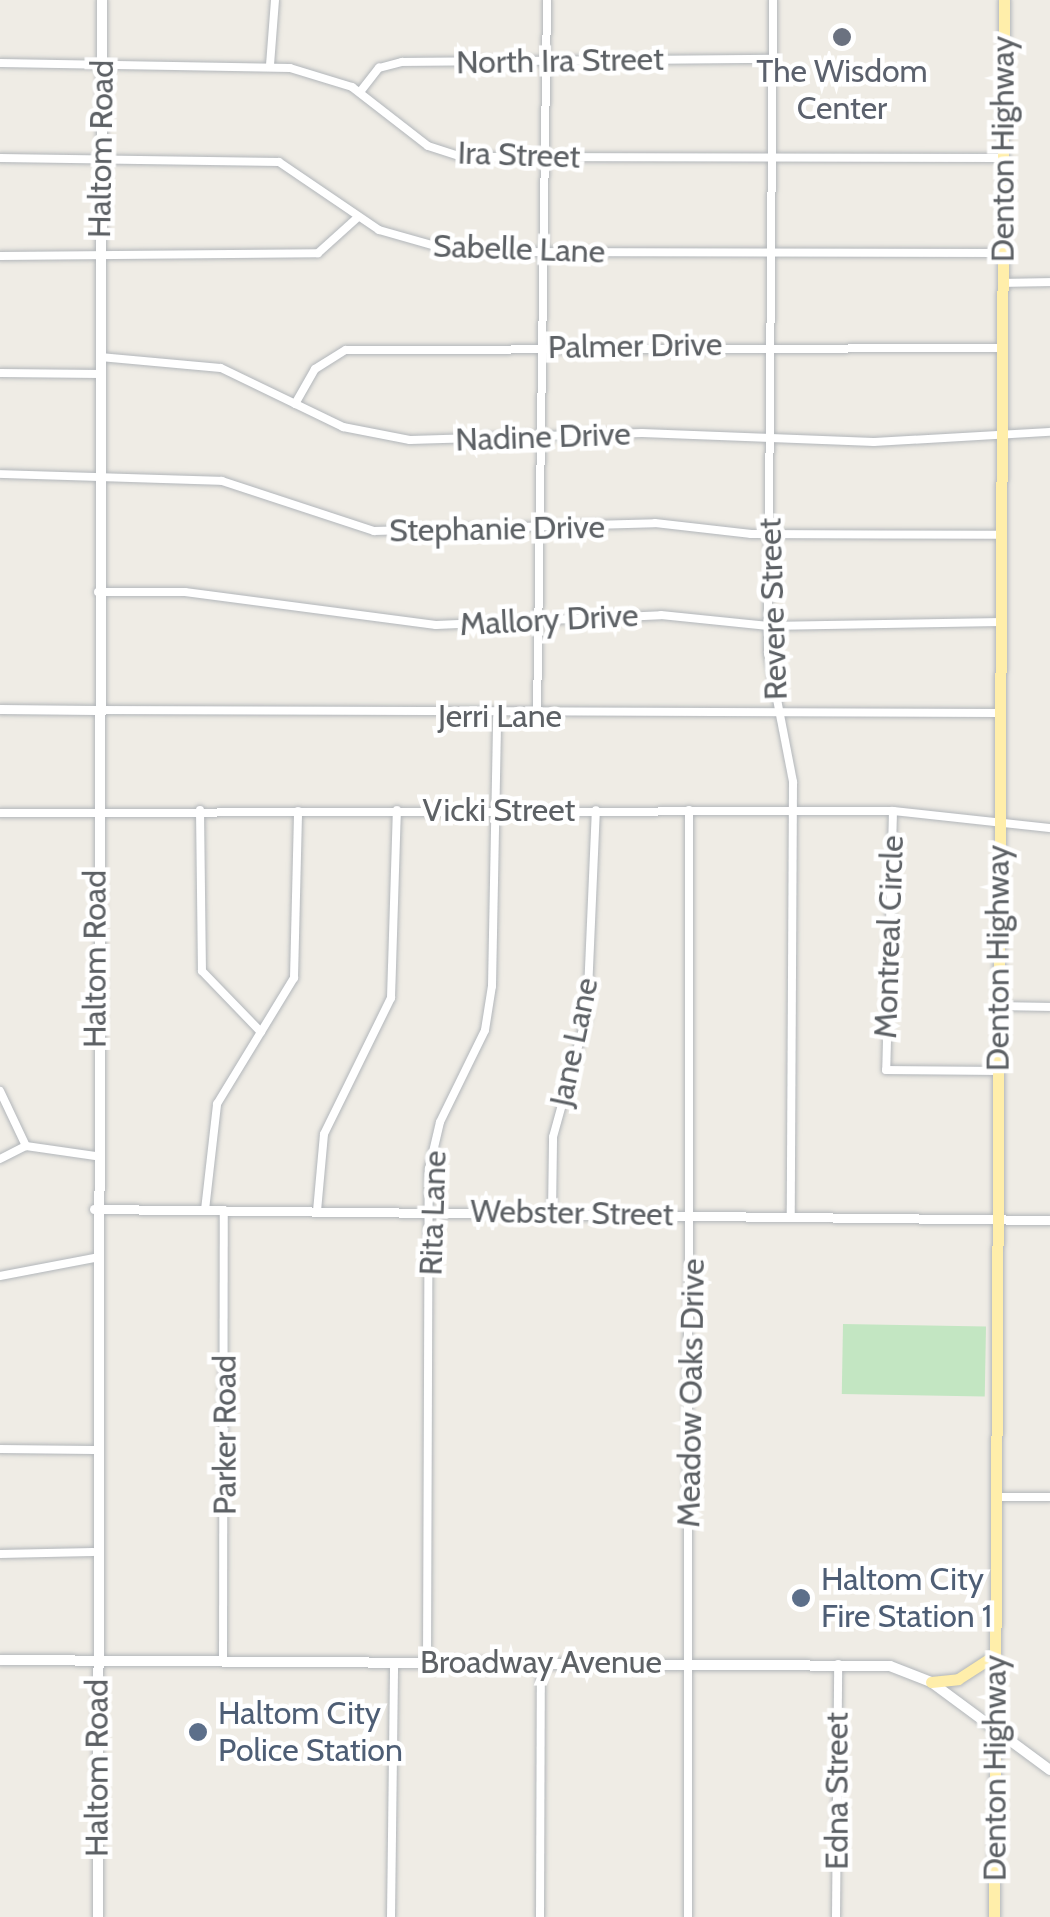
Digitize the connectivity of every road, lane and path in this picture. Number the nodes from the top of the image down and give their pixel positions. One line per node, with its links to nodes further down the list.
1 (102, 0): 8 (main road, Haltom Road)
2 (275, 0): 10 (street)
3 (547, 0): 7 (street)
4 (773, 0): 6 (street, Revere Street)
5 (1004, 0): 16 (main road, Denton Highway)
6 (772, 59): 7 (street, North Ira Street); 12 (street, Revere Street)
7 (548, 61): 11 (street, North Ira Street); 15 (street)
8 (101, 62): 9 (street, Ira Street); 10 (street, Ira Street); 13 (main road, Haltom Road)
9 (0, 63)
10 (270, 64): 11 (street, Ira Street)
11 (360, 92): 15 (street, Ira Street)
12 (772, 155): 15 (street, Ira Street); 16 (street, Ira Street); 18 (street, Revere Street)
13 (100, 157): 14 (street, Sabelle Lane); 17 (street, Sabelle Lane); 19 (main road, Haltom Road)
14 (0, 158)
15 (549, 158): 20 (street)
16 (1003, 158): 21 (main road, Denton Highway)
17 (358, 218): 19 (street); 20 (street, Sabelle Lane)
18 (771, 249): 20 (street, Sabelle Lane); 21 (street, Sabelle Lane); 25 (street, Revere Street)
19 (100, 252): 22 (street); 28 (main road, Haltom Road)
20 (548, 253): 26 (street)
21 (1002, 253): 24 (main road, Denton Highway)
22 (0, 256)
23 (1050, 282): 24 (street)
24 (1002, 283): 27 (main road, Denton Highway)
25 (770, 344): 26 (street, Palmer Drive); 27 (street, Palmer Drive); 35 (street, Revere Street)
26 (544, 348): 31 (street, Palmer Drive); 34 (street)
27 (1002, 348): 33 (main road, Denton Highway)
28 (100, 357): 30 (main road, Haltom Road); 31 (street, Nadine Drive)
29 (0, 373): 30 (street)
30 (100, 374): 37 (main road, Haltom Road)
31 (295, 404): 34 (street, Nadine Drive)
32 (1050, 432): 33 (street, Nadine Drive)
33 (1002, 435): 35 (street, Nadine Drive); 40 (main road, Denton Highway)
34 (541, 441): 35 (street, Nadine Drive); 38 (street)
35 (769, 442): 39 (street, Revere Street)
36 (0, 474): 37 (street, Stephanie Drive)
37 (99, 474): 38 (street, Stephanie Drive); 41 (main road, Haltom Road)
38 (540, 532): 39 (street, Stephanie Drive); 43 (street)
39 (768, 534): 40 (street, Stephanie Drive); 44 (street, Revere Street)
40 (1001, 536): 42 (main road, Denton Highway)
41 (98, 592): 43 (street, Mallory Drive); 46 (main road, Haltom Road)
42 (1001, 622): 44 (street, Mallory Drive); 47 (main road, Denton Highway)
43 (540, 624): 44 (street, Mallory Drive); 48 (street)
44 (768, 626): 50 (street, Revere Street)
45 (0, 708): 46 (street, Jerri Lane)
46 (96, 710): 49 (street, Jerri Lane); 60 (main road, Haltom Road)
47 (1000, 713): 50 (street, Jerri Lane); 61 (main road, Denton Highway)
48 (537, 716): 49 (street, Jerri Lane); 50 (street, Jerri Lane)
49 (496, 717): 53 (street, Rita Lane)
50 (778, 717): 58 (street, Revere Street)
51 (200, 810): 56 (street, Vicki Street); 60 (street, Vicki Street); 65 (street)
52 (396, 810): 53 (street, Vicki Street); 56 (street, Vicki Street); 74 (street)
53 (496, 810): 54 (street, Vicki Street); 75 (street, Rita Lane)
54 (596, 810): 55 (street, Vicki Street); 76 (street, Jane Lane)
55 (689, 810): 58 (street, Vicki Street); 77 (street, Meadow Oaks Drive)
56 (298, 811): 65 (street)
57 (893, 811): 58 (street, Vicki Street); 61 (street, Vicki Street); 66 (street, Montreal Circle)
58 (792, 812): 78 (street, Revere Street)
59 (0, 813): 60 (street, Vicki Street)
60 (96, 813): 69 (main road, Haltom Road)
61 (998, 821): 62 (street, Vicki Street); 63 (main road, Denton Highway)
62 (1050, 828)
63 (998, 1006): 64 (street); 66 (main road, Denton Highway)
64 (1050, 1007)
65 (261, 1032): 72 (street)
66 (998, 1071): 79 (main road, Denton Highway)
67 (0, 1092): 68 (street)
68 (26, 1146): 69 (street); 70 (street)
69 (95, 1156): 71 (main road, Haltom Road)
70 (0, 1159)
71 (94, 1209): 72 (street, Webster Street); 81 (main road, Haltom Road)
72 (205, 1210): 73 (street, Webster Street)
73 (224, 1210): 74 (street, Webster Street); 92 (street, Parker Road)
74 (317, 1210): 75 (street, Webster Street)
75 (428, 1212): 76 (street, Webster Street); 94 (street, Rita Lane)
76 (552, 1213): 77 (street, Webster Street)
77 (692, 1214): 78 (street, Webster Street); 96 (street, Meadow Oaks Drive)
78 (790, 1215): 79 (street, Webster Street)
79 (998, 1218): 80 (street, Webster Street); 85 (main road, Denton Highway)
80 (1050, 1220)
81 (94, 1258): 82 (street); 84 (main road, Haltom Road)
82 (0, 1276)
83 (0, 1450): 84 (street)
84 (94, 1450): 87 (main road, Haltom Road)
85 (996, 1497): 86 (street); 89 (main road, Denton Highway)
86 (1050, 1497)
87 (93, 1552): 88 (street); 91 (main road, Haltom Road)
88 (0, 1554)
89 (996, 1654): 98 (main road); 99 (main road, Denton Highway)
90 (0, 1660): 91 (main road, Broadway Avenue)
91 (96, 1660): 92 (main road, Broadway Avenue); 101 (main road, Haltom Road)
92 (223, 1660): 93 (main road, Broadway Avenue)
93 (394, 1662): 94 (main road, Broadway Avenue); 102 (street)
94 (428, 1662): 95 (main road, Broadway Avenue)
95 (542, 1662): 96 (main road, Broadway Avenue); 103 (street)
96 (689, 1663): 97 (main road, Broadway Avenue); 104 (street, Meadow Oaks Drive)
97 (838, 1664): 98 (main road, Broadway Avenue); 105 (street, Edna Street)
98 (930, 1682): 99 (main road, Broadway Avenue)
99 (995, 1730): 100 (main road, Broadway Avenue); 106 (main road, Denton Highway)
100 (1050, 1770)
101 (98, 1917)
102 (391, 1917)
103 (540, 1917)
104 (688, 1917)
105 (836, 1917)
106 (994, 1917)

